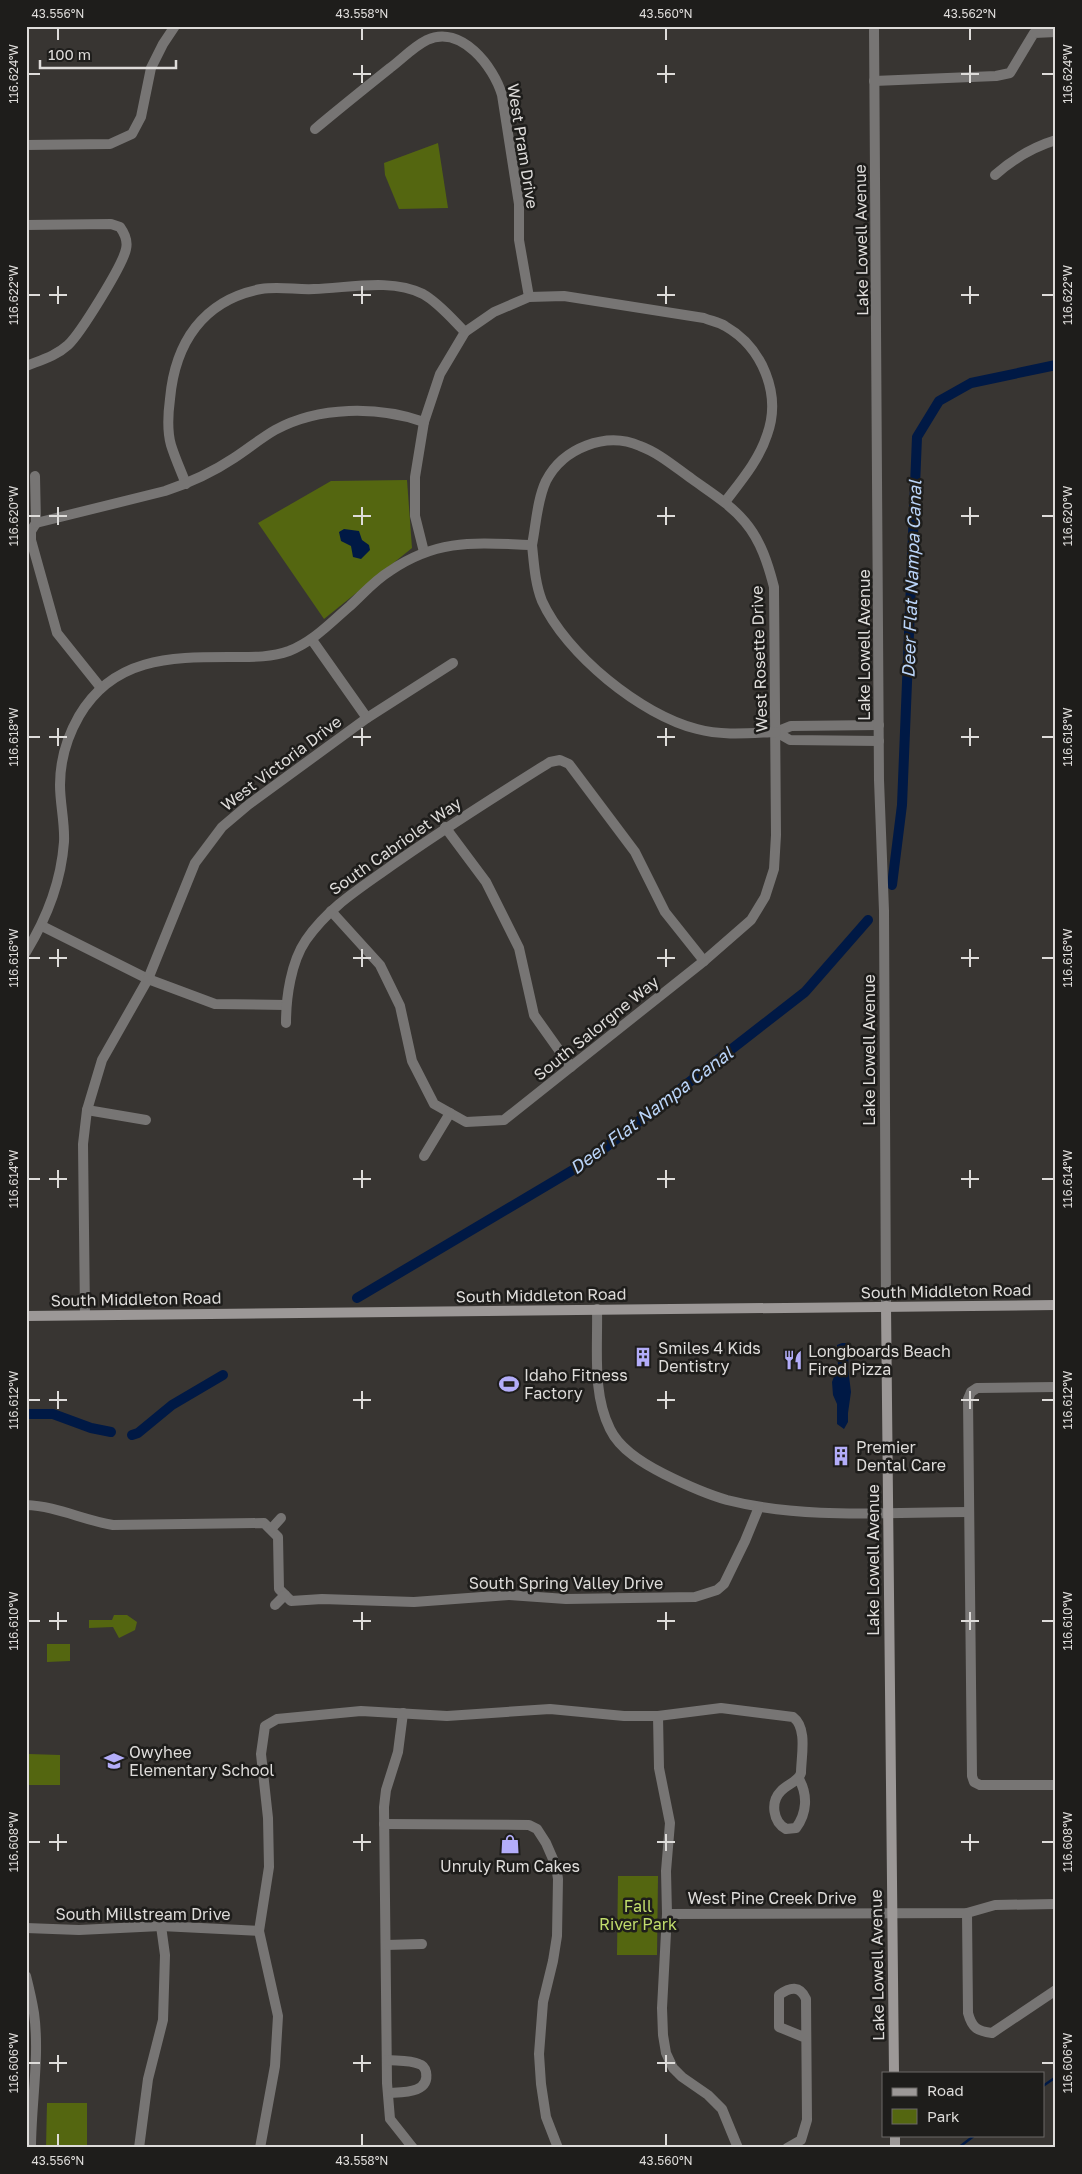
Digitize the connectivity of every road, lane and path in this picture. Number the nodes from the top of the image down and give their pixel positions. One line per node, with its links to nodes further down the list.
1 (175, 26): 7 (street)
2 (874, 26): 4 (street, Lake Lowell Avenue)
3 (1056, 32): 4 (street)
4 (874, 81): 24 (street, Lake Lowell Avenue)
5 (315, 129): 10 (street, West Pram Drive)
6 (1056, 140): 8 (street)
7 (26, 145)
8 (995, 175)
9 (26, 225): 12 (street)
10 (529, 296): 11 (street); 16 (street)
11 (466, 332): 13 (street); 15 (street)
12 (26, 366)
13 (424, 422): 15 (street); 19 (street)
14 (35, 476): 17 (street)
15 (186, 484): 17 (street)
16 (725, 502): 18 (street, West Rosette Drive); 25 (street, West Rosette Drive)
17 (36, 523): 22 (street)
18 (532, 545): 19 (street); 25 (street, West Rosette Drive)
19 (424, 552): 20 (street)
20 (312, 640): 22 (street); 23 (street)
21 (453, 663): 23 (street, West Victoria Drive)
22 (101, 688): 30 (street)
23 (367, 718): 33 (street, West Victoria Drive)
24 (879, 725): 25 (street); 26 (street, Lake Lowell Avenue)
25 (776, 732): 26 (street); 28 (street, West Rosette Drive)
26 (879, 741): 42 (street, Lake Lowell Avenue)
27 (445, 828): 29 (street, South Cabriolet Way); 32 (street, South Cabriolet Way); 36 (street)
28 (765, 897): 32 (street, South Salorgne Way)
29 (331, 911): 34 (street, South Cabriolet Way); 38 (street, South Salorgne Way)
30 (42, 926): 31 (street); 33 (street)
31 (26, 952)
32 (704, 961): 36 (street, South Salorgne Way)
33 (148, 979): 34 (street); 37 (street, West Victoria Drive)
34 (286, 1005): 35 (street, South Cabriolet Way)
35 (286, 1023)
36 (571, 1068): 38 (street, South Salorgne Way)
37 (87, 1110): 39 (street); 44 (street, West Victoria Drive)
38 (450, 1113): 40 (street)
39 (146, 1120)
40 (424, 1156)
41 (1056, 1304): 42 (main road, South Middleton Road)
42 (886, 1306): 43 (main road, South Middleton Road); 49 (main road, Lake Lowell Avenue)
43 (597, 1309): 44 (main road, South Middleton Road); 48 (street)
44 (85, 1315): 45 (main road, South Middleton Road)
45 (26, 1316)
46 (1056, 1387): 50 (street)
47 (26, 1505): 52 (street)
48 (759, 1507): 49 (street); 53 (street, South Spring Valley Drive)
49 (888, 1512): 50 (street); 61 (main road, Lake Lowell Avenue)
50 (969, 1512): 58 (street)
51 (281, 1518): 52 (street)
52 (271, 1529): 53 (street)
53 (285, 1595): 54 (street)
54 (275, 1605)
55 (403, 1713): 56 (street); 59 (street); 66 (street)
56 (658, 1716): 57 (street); 63 (street)
57 (799, 1779): 57 (street)
58 (1056, 1785)
59 (384, 1824): 68 (street); 79 (street)
60 (1056, 1904): 62 (street, West Pine Creek Drive)
61 (891, 1913): 62 (street, West Pine Creek Drive); 63 (street, West Pine Creek Drive); 73 (main road, Lake Lowell Avenue)
62 (967, 1913): 70 (street)
63 (668, 1914): 80 (street)
64 (161, 1926): 65 (street, South Millstream Drive); 66 (street, South Millstream Drive); 76 (street)
65 (26, 1928)
66 (259, 1931): 77 (street)
67 (422, 1944): 68 (street)
68 (386, 1945): 72 (street)
69 (26, 1976): 75 (street)
70 (1056, 1990)
71 (806, 2038): 71 (street); 81 (street)
72 (387, 2060): 74 (street); 74 (street)
73 (894, 2072)
74 (388, 2093): 78 (street)
75 (30, 2146)
76 (139, 2148)
77 (260, 2148)
78 (413, 2148)
79 (558, 2148)
80 (738, 2148)
81 (787, 2148)

